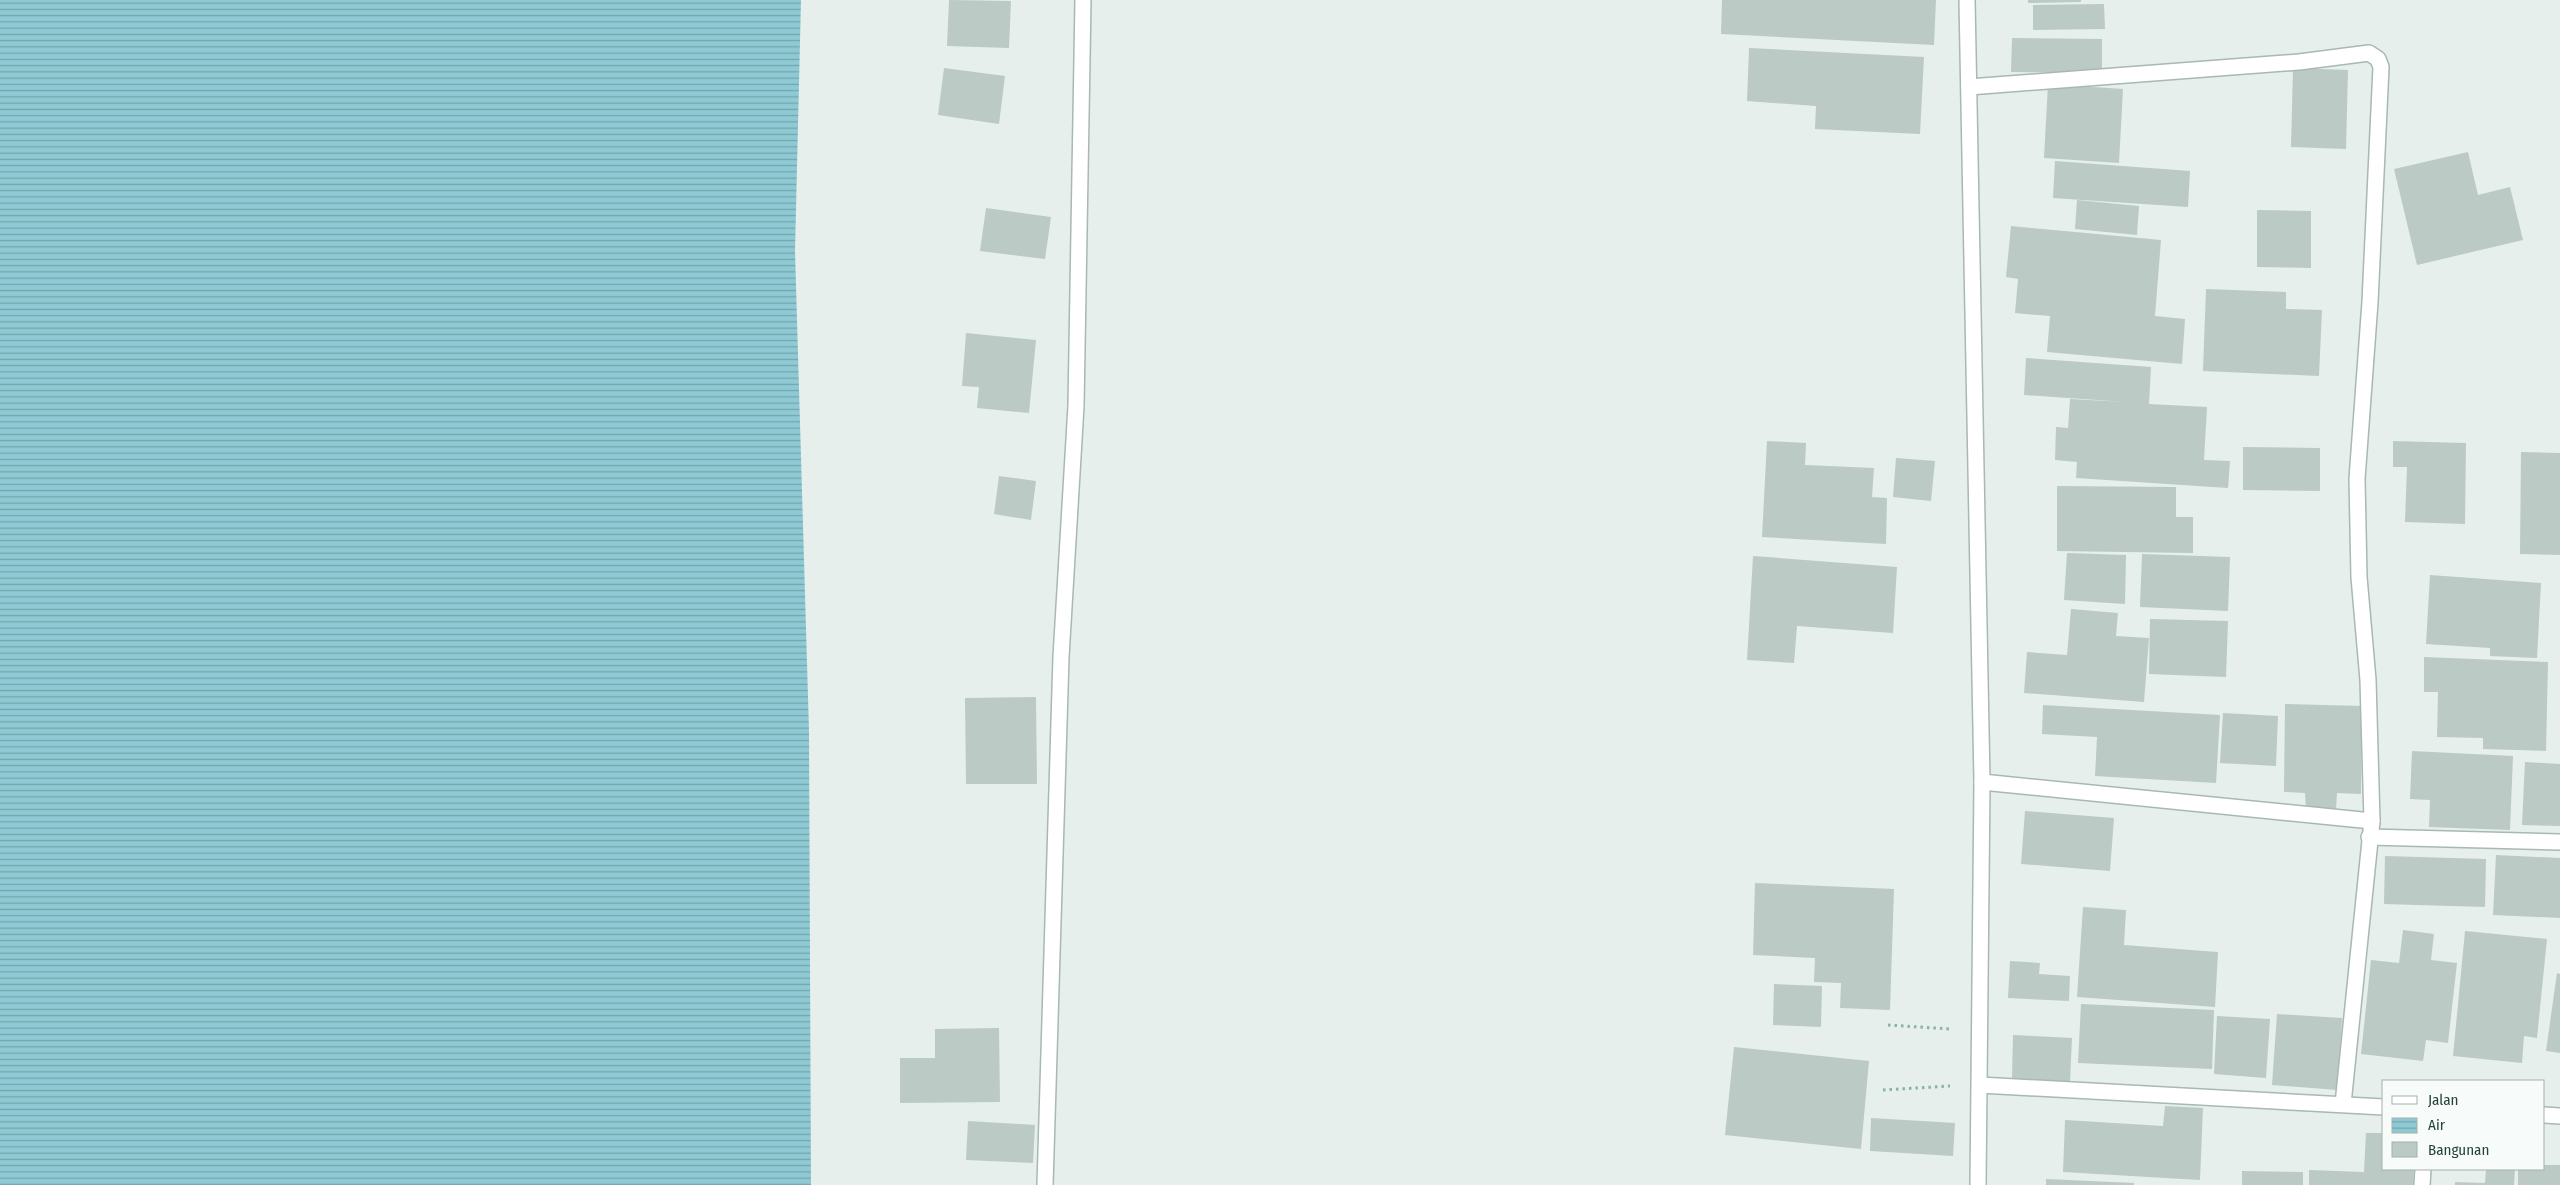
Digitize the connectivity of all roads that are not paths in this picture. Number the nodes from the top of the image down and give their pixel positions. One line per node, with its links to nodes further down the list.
1 (1083, 0): 14 (street)
2 (1967, 0): 3 (street)
3 (1969, 86): 4 (street); 5 (street)
4 (1982, 782): 5 (street); 8 (street)
5 (2372, 821): 6 (street)
6 (2369, 837): 7 (street); 9 (street)
7 (2560, 842)
8 (1980, 1085): 9 (street); 15 (street)
9 (2343, 1104): 10 (street)
10 (2382, 1106)
11 (2545, 1115): 12 (street)
12 (2560, 1116)
13 (2423, 1170): 16 (street)
14 (1045, 1185)
15 (1978, 1185)
16 (2422, 1185)

